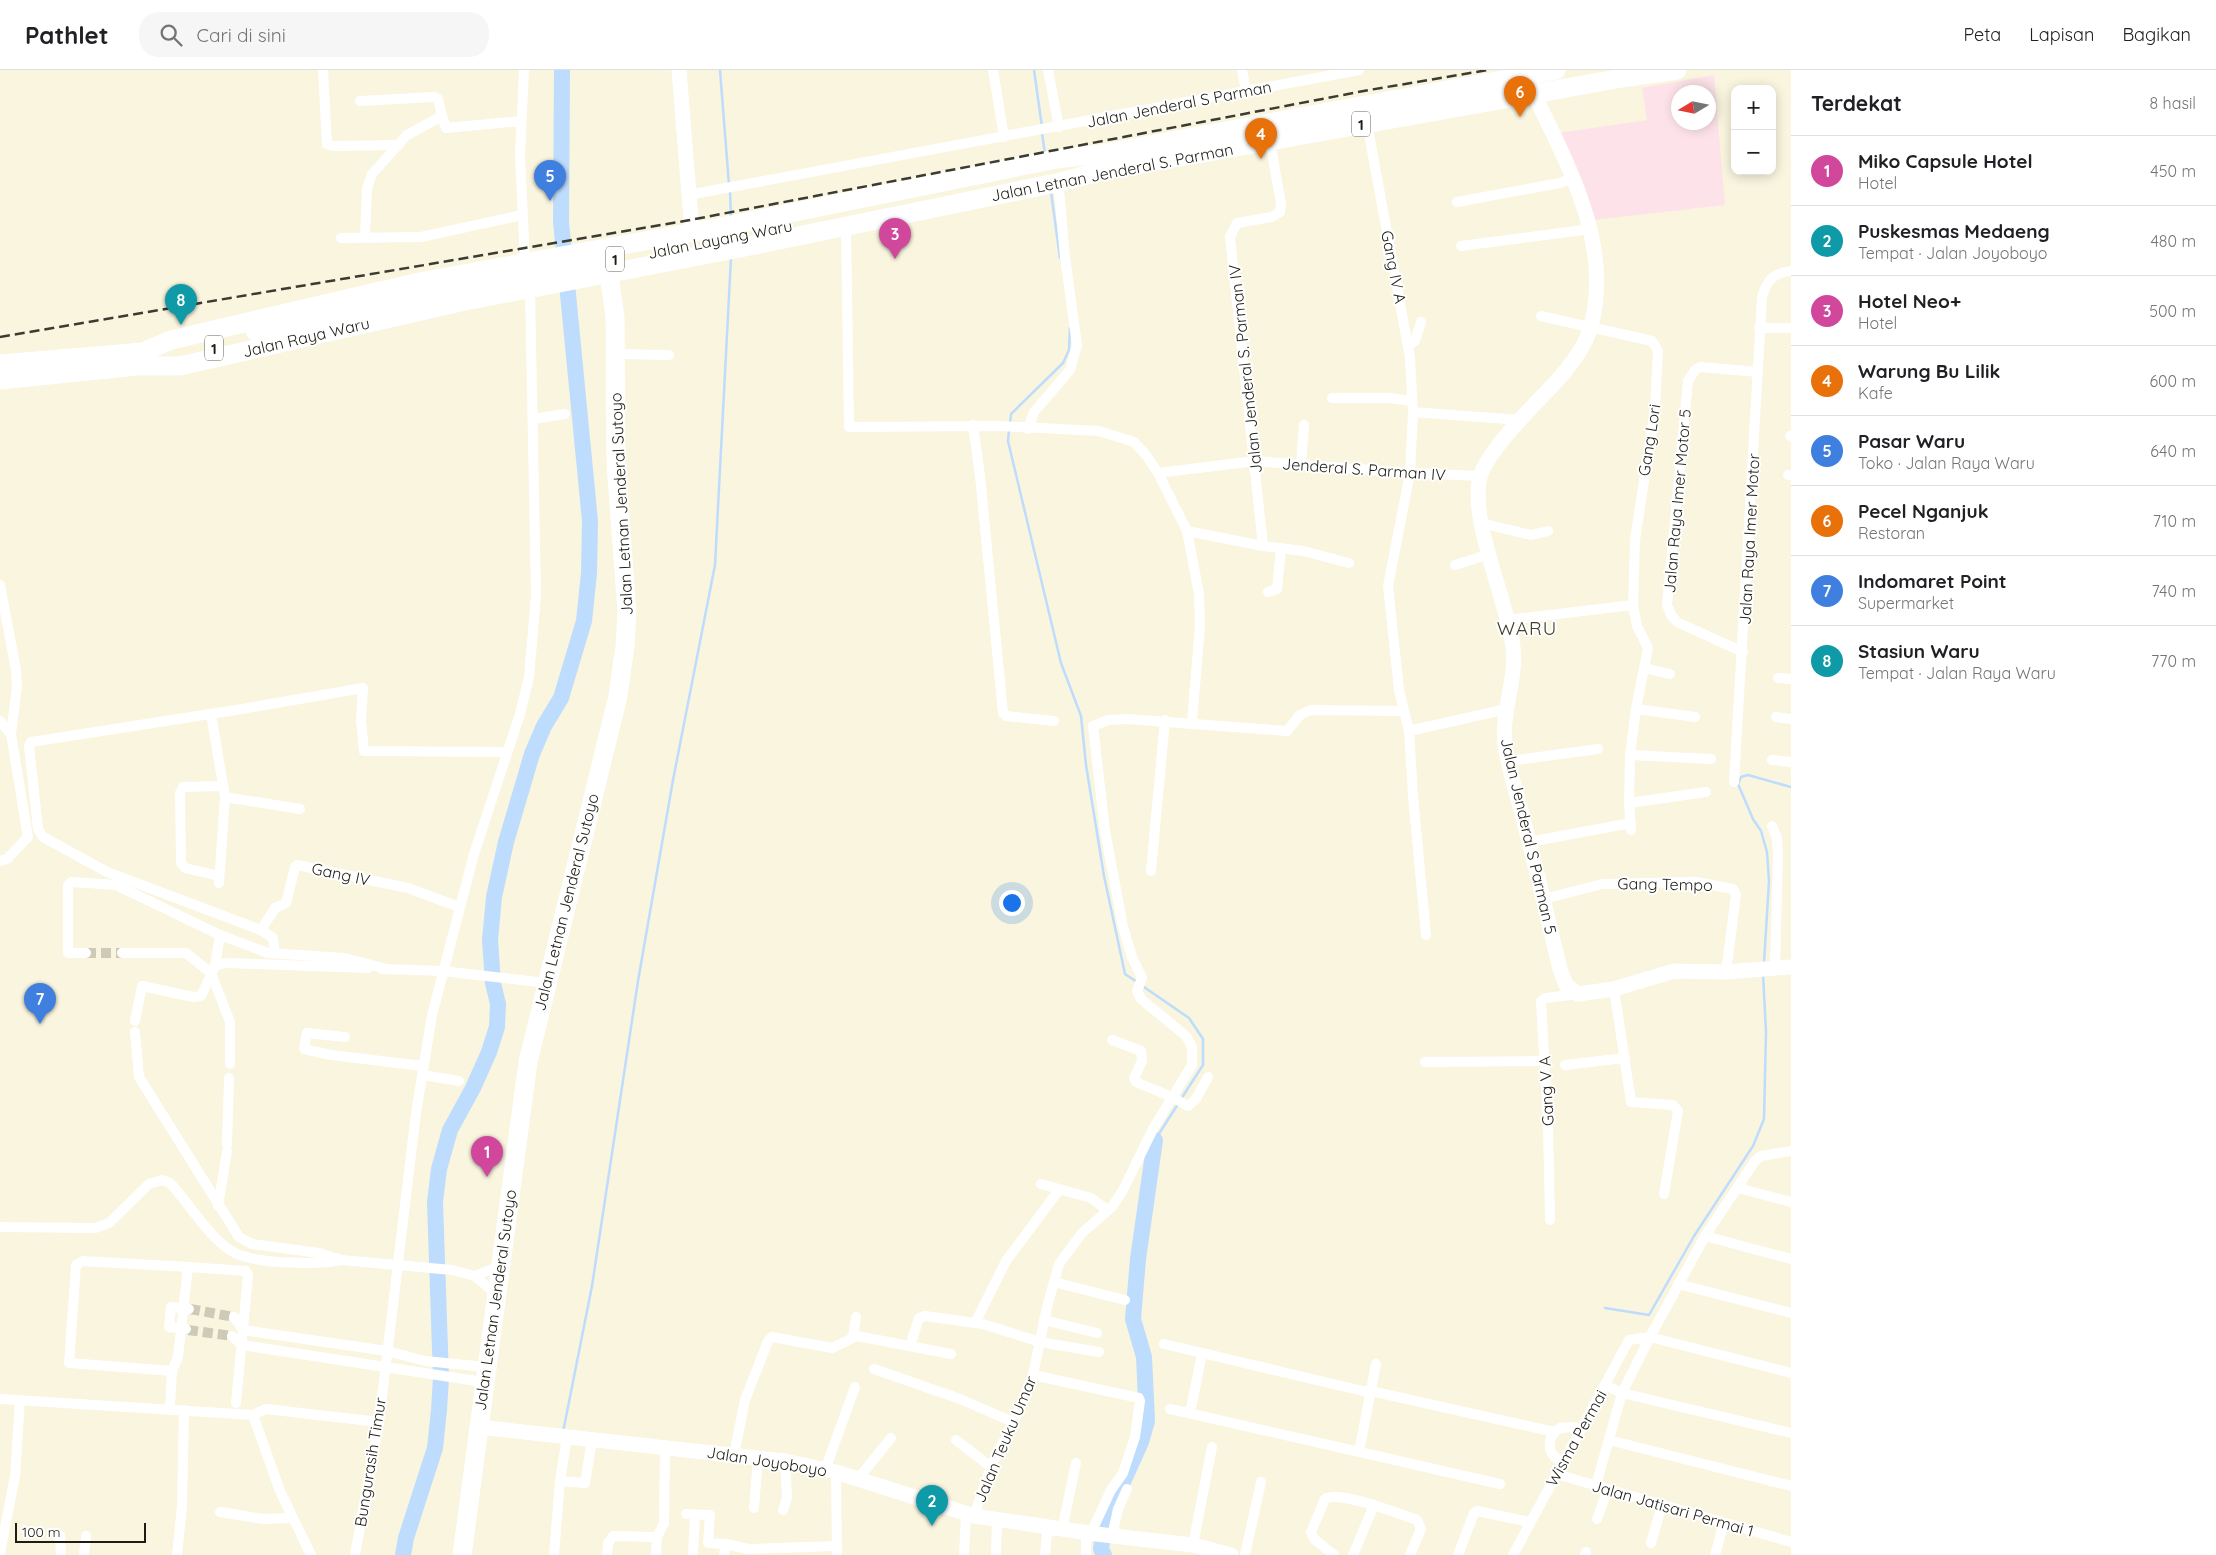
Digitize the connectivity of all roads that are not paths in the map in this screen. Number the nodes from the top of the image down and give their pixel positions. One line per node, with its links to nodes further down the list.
1 (323, 70): 20 (street)
2 (524, 70): 15 (street)
3 (679, 70): 24 (street)
4 (992, 70): 18 (street)
5 (1048, 70): 17 (street)
6 (1242, 70): 11 (street)
7 (1359, 70): 11 (street, Jalan Jenderal S Parman)
8 (1556, 70): 21 (highway, 1)
9 (1677, 70): 10 (highway, Jalan Letnan Jenderal S. Parman / 1)
10 (1619, 74): 12 (highway, Jalan Letnan Jenderal S. Parman / 1)
11 (1246, 90): 17 (street, Jalan Jenderal S Parman)
12 (1534, 94): 16 (highway, Jalan Letnan Jenderal S. Parman / 1); 23 (street)
13 (360, 101): 14 (street)
14 (442, 116): 15 (street); 20 (street)
15 (521, 121): 26 (street)
16 (1367, 123): 19 (highway, Jalan Letnan Jenderal S. Parman / 1); 45 (street, Gang IV A)
17 (1050, 129): 18 (street, Jalan Jenderal S Parman)
18 (1004, 137): 24 (street, Jalan Jenderal S Parman)
19 (1270, 141): 21 (highway, Jalan Letnan Jenderal S. Parman / 1); 60 (street, Jalan Jenderal S. Parman IV)
20 (399, 145): 30 (street)
21 (1100, 163): 22 (highway, Jalan Layang Waru / 1)
22 (1052, 174): 27 (highway, Jalan Letnan Jenderal S. Parman); 29 (highway, Jalan Letnan Jenderal S. Parman); 48 (highway, Jalan Layang Waru / 1); 59 (street)
23 (1573, 178): 25 (street); 28 (street)
24 (688, 195): 29 (street)
25 (1457, 202)
26 (522, 215): 30 (street); 34 (street)
27 (846, 226): 35 (highway, Jalan Letnan Jenderal S. Parman); 57 (street)
28 (1591, 229): 32 (street); 42 (street)
29 (692, 232): 33 (highway, Jalan Letnan Jenderal S. Parman)
30 (365, 237): 31 (street)
31 (341, 238)
32 (1462, 246)
33 (590, 250): 34 (highway, Jalan Raya Waru); 37 (highway, Jalan Letnan Jenderal Sutoyo)
34 (525, 261): 48 (highway, Jalan Raya Waru)
35 (645, 266): 37 (highway, Jalan Letnan Jenderal S. Parman); 40 (highway)
36 (1791, 271): 43 (street, Jalan Raya Imer Motor)
37 (591, 277): 38 (highway, Jalan Raya Waru); 40 (highway, Jalan Letnan Jenderal Sutoyo); 40 (highway)
38 (530, 289): 48 (highway, Jalan Raya Waru); 55 (street, Bungurasih Timur)
39 (1541, 316): 42 (street, Gang Lori)
40 (615, 317): 46 (highway, Jalan Letnan Jenderal Sutoyo)
41 (1421, 322): 45 (street)
42 (1591, 326): 56 (street); 75 (street, Gang Lori)
43 (1760, 328): 44 (street); 50 (street, Jalan Raya Imer Motor)
44 (1791, 328)
45 (1409, 345): 53 (street, Gang IV A)
46 (615, 354): 47 (street); 128 (highway, Jalan Letnan Jenderal Sutoyo)
47 (669, 355)
48 (140, 359): 49 (highway, Jalan Raya Waru / 1); 51 (highway, Jalan Raya Waru / 1)
49 (0, 364)
50 (1758, 372): 77 (street, Jalan Raya Imer Motor); 77 (street, Jalan Raya Imer Motor 5)
51 (0, 380)
52 (1332, 398): 53 (street)
53 (1413, 406): 56 (street); 63 (street, Gang IV A)
54 (565, 414): 55 (street)
55 (533, 419): 96 (street, Bungurasih Timur)
56 (1520, 420): 64 (street)
57 (973, 425): 59 (street); 89 (street)
58 (1304, 425): 61 (street)
59 (1023, 428): 62 (street)
60 (1255, 461): 61 (street, Jenderal S. Parman IV); 62 (street, Jenderal S. Parman IV); 68 (street, Jalan Jenderal S. Parman IV)
61 (1301, 464): 63 (street, Jenderal S. Parman IV)
62 (1158, 473): 66 (street)
63 (1410, 473): 64 (street, Jenderal S. Parman IV); 84 (street, Gang IV A)
64 (1480, 476): 65 (street, Jalan Jenderal S Parman 5)
65 (1481, 523): 67 (street); 70 (street, Jalan Jenderal S Parman 5)
66 (1187, 531): 68 (street); 92 (street)
67 (1548, 532)
68 (1263, 546): 69 (street)
69 (1281, 548): 71 (street); 74 (street)
70 (1490, 554): 72 (street); 76 (street, Jalan Jenderal S Parman 5)
71 (1349, 563)
72 (1455, 565)
73 (0, 585): 94 (street)
74 (1268, 592)
75 (1633, 605): 76 (street); 78 (street, Gang Lori)
76 (1508, 620): 82 (street, Jalan Jenderal S Parman 5)
77 (1743, 652): 102 (street, Jalan Raya Imer Motor)
78 (1644, 668): 79 (street); 83 (street, Gang Lori)
79 (1670, 674)
80 (1778, 678): 81 (street)
81 (1791, 679)
82 (1508, 709): 93 (street); 100 (street, Jalan Jenderal S Parman 5)
83 (1636, 709): 86 (street); 97 (street, Gang Lori)
84 (1404, 710): 92 (street); 93 (street, Gang IV A)
85 (211, 714): 96 (street); 104 (street); 105 (street)
86 (1695, 717)
87 (1776, 717): 88 (street)
88 (1791, 719)
89 (1054, 720)
90 (1165, 720): 92 (street); 113 (street); 144 (street, Jalan Teuku Umar)
91 (0, 721): 94 (street)
92 (1192, 722)
93 (1409, 732): 117 (street, Gang IV A)
94 (11, 734): 103 (street)
95 (1598, 749): 100 (street)
96 (507, 752): 115 (street, Bungurasih Timur)
97 (1630, 754): 98 (street); 108 (street, Gang Lori)
98 (1711, 759)
99 (1772, 760): 101 (street)
100 (1509, 761): 111 (street, Jalan Jenderal S Parman 5)
101 (1791, 762)
102 (1734, 782)
103 (18, 784): 104 (street); 112 (street)
104 (33, 784): 116 (street)
105 (223, 786): 107 (street); 107 (street)
106 (1706, 792): 108 (street)
107 (225, 797): 109 (street)
108 (1629, 803): 111 (street, Gang Lori)
109 (300, 809)
110 (1772, 826): 123 (street)
111 (1529, 842): 114 (street, Jalan Jenderal S Parman 5)
112 (0, 861)
113 (1151, 871)
114 (1544, 899): 127 (street, Gang Tempo); 130 (street, Jalan Jenderal S Parman 5)
115 (460, 907): 116 (street, Gang IV); 126 (street, Bungurasih Timur)
116 (261, 930): 121 (street)
117 (1426, 934)
118 (220, 935): 119 (street); 121 (street); 124 (street)
119 (86, 953)
120 (122, 953): 124 (street)
121 (274, 953): 125 (street)
122 (1791, 967): 123 (street)
123 (1774, 968): 127 (street)
124 (212, 969): 125 (street); 131 (street); 138 (street)
125 (387, 970): 126 (street)
126 (443, 971): 128 (street); 140 (street, Bungurasih Timur)
127 (1726, 972): 129 (street)
128 (546, 983): 159 (highway, Jalan Letnan Jenderal Sutoyo)
129 (1614, 989): 130 (street); 135 (street)
130 (1578, 994): 136 (street, Gang V A)
131 (136, 1021)
132 (135, 1032): 151 (street)
133 (345, 1037): 140 (street)
134 (1112, 1040): 144 (street)
135 (1625, 1058): 139 (street); 149 (street)
136 (1544, 1060): 137 (street); 153 (street, Gang V A)
137 (1425, 1062)
138 (230, 1064)
139 (1565, 1065)
140 (423, 1070): 143 (street); 158 (street, Bungurasih Timur)
141 (1208, 1077): 144 (street)
142 (229, 1078): 151 (street)
143 (459, 1081)
144 (1177, 1100): 152 (street, Jalan Teuku Umar)
145 (1791, 1152): 147 (street, Wisma Permai)
146 (1041, 1184): 148 (street)
147 (1738, 1188): 150 (street); 155 (street, Wisma Permai)
148 (1059, 1190): 152 (street); 170 (street)
149 (1664, 1194)
150 (1791, 1202)
151 (218, 1206): 157 (street)
152 (1110, 1208): 162 (street, Jalan Teuku Umar)
153 (1550, 1220)
154 (0, 1227): 157 (street)
155 (1705, 1236): 156 (street); 163 (street, Wisma Permai)
156 (1791, 1259)
157 (342, 1260): 158 (street)
158 (400, 1264): 161 (street); 181 (street, Bungurasih Timur)
159 (499, 1266): 161 (street); 164 (highway, Jalan Letnan Jenderal Sutoyo)
160 (188, 1267): 171 (street); 190 (street); 190 (street)
161 (475, 1276): 164 (street)
162 (1054, 1282): 165 (street); 169 (street, Jalan Teuku Umar)
163 (1678, 1284): 166 (street); 175 (street, Wisma Permai)
164 (496, 1294): 193 (highway, Jalan Letnan Jenderal Sutoyo)
165 (1125, 1300)
166 (1791, 1313)
167 (234, 1317): 171 (street)
168 (856, 1317): 174 (street)
169 (1044, 1320): 172 (street); 176 (street, Jalan Teuku Umar)
170 (974, 1323): 176 (street); 180 (street)
171 (243, 1330): 178 (street); 179 (street)
172 (1097, 1333)
173 (232, 1336): 179 (street)
174 (853, 1336): 180 (street); 221 (street)
175 (1650, 1337): 191 (street); 195 (street, Wisma Permai); 198 (street, Wisma Permai)
176 (1040, 1342): 182 (street); 194 (street, Jalan Teuku Umar)
177 (1164, 1344): 184 (street)
178 (339, 1345): 181 (street); 185 (street)
179 (242, 1346): 185 (street); 201 (street)
180 (910, 1346): 183 (street)
181 (387, 1351): 186 (street); 188 (street, Bungurasih Timur)
182 (1099, 1352)
183 (951, 1354)
184 (1202, 1354): 197 (street); 205 (street)
185 (337, 1361): 188 (street)
186 (428, 1361): 192 (street); 193 (street)
187 (1376, 1364): 197 (street)
188 (385, 1368): 192 (street); 207 (street, Bungurasih Timur)
189 (874, 1369): 208 (street)
190 (172, 1371): 202 (street)
191 (1791, 1373)
192 (427, 1374): 193 (street)
193 (484, 1375): 209 (highway, Jalan Letnan Jenderal Sutoyo)
194 (1033, 1375): 208 (street, Jalan Teuku Umar); 250 (street)
195 (1605, 1385): 198 (street); 210 (street, Wisma Permai)
196 (855, 1387): 227 (street)
197 (1368, 1393): 212 (street); 220 (street)
198 (1622, 1393): 211 (street); 217 (street, Wisma Permai)
199 (0, 1399): 200 (street)
200 (20, 1400): 204 (street); 258 (street)
201 (236, 1403)
202 (170, 1406)
203 (1170, 1409): 205 (street)
204 (184, 1410): 206 (street); 261 (street)
205 (1190, 1413): 220 (street)
206 (254, 1415): 207 (street); 243 (street)
207 (379, 1422): 263 (street, Bungurasih Timur)
208 (1013, 1422): 226 (street, Jalan Teuku Umar)
209 (478, 1427): 213 (street, Jalan Joyoboyo); 264 (highway, Jalan Letnan Jenderal Sutoyo)
210 (1580, 1431): 212 (street); 224 (street, Wisma Permai)
211 (1791, 1433)
212 (1553, 1434): 224 (street)
213 (561, 1436): 215 (street, Jalan Joyoboyo); 230 (street)
214 (891, 1438): 229 (street)
215 (592, 1440): 219 (street, Jalan Joyoboyo); 230 (street)
216 (956, 1440): 226 (street)
217 (1609, 1440): 233 (street, Wisma Permai); 234 (street)
218 (1212, 1447): 255 (street)
219 (665, 1448): 221 (street, Jalan Joyoboyo); 252 (street)
220 (1359, 1452): 232 (street)
221 (734, 1455): 222 (street, Jalan Joyoboyo)
222 (758, 1458): 223 (street, Jalan Joyoboyo); 239 (street)
223 (785, 1461): 227 (street, Jalan Joyoboyo); 240 (street)
224 (1562, 1462): 228 (street, Wisma Permai)
225 (1076, 1463): 248 (street)
226 (991, 1466): 242 (street, Jalan Teuku Umar)
227 (831, 1471): 229 (street, Jalan Joyoboyo); 257 (street)
228 (1556, 1474): 233 (street, Jalan Jatisari Permai 1); 246 (street, Wisma Permai)
229 (858, 1479): 242 (street, Jalan Joyoboyo)
230 (560, 1481): 265 (street)
231 (1261, 1482): 274 (street)
232 (1500, 1484)
233 (1596, 1485): 236 (street, Jalan Jatisari Permai 1)
234 (1791, 1486)
235 (1127, 1489): 250 (street)
236 (1608, 1489): 238 (street, Jalan Jatisari Permai 1); 244 (street)
237 (1374, 1505): 275 (street); 276 (street); 277 (street)
238 (1662, 1505): 247 (street, Jalan Jatisari Permai 1); 254 (street)
239 (754, 1508)
240 (783, 1510)
241 (220, 1512): 243 (street)
242 (970, 1515): 245 (street, Jalan Joyoboyo); 269 (street, Jalan Teuku Umar)
243 (292, 1518): 262 (street)
244 (1597, 1519)
245 (997, 1520): 248 (street, Jalan Joyoboyo); 270 (street)
246 (1530, 1522): 278 (street); 279 (street, Wisma Permai)
247 (1724, 1523): 253 (street, Jalan Jatisari Permai 1); 280 (street)
248 (1062, 1530): 250 (street, Jalan Joyoboyo)
249 (60, 1535): 259 (street)
250 (1097, 1535): 255 (street, Jalan Joyoboyo); 271 (street); 272 (street)
251 (86, 1536): 260 (street)
252 (657, 1538): 266 (street); 267 (street)
253 (1791, 1542)
254 (1651, 1543)
255 (1193, 1545): 273 (street, Jalan Joyoboyo)
256 (725, 1550): 257 (street); 268 (street)
257 (837, 1550)
258 (0, 1553)
259 (61, 1555)
260 (84, 1555)
261 (177, 1555)
262 (311, 1555)
263 (355, 1555)
264 (462, 1555)
265 (554, 1555)
266 (607, 1555)
267 (656, 1555)
268 (693, 1555)
269 (964, 1555)
270 (996, 1555)
271 (1045, 1555)
272 (1086, 1555)
273 (1231, 1555)
274 (1245, 1555)
275 (1334, 1555)
276 (1353, 1555)
277 (1410, 1555)
278 (1458, 1555)
279 (1513, 1555)
280 (1715, 1555)

